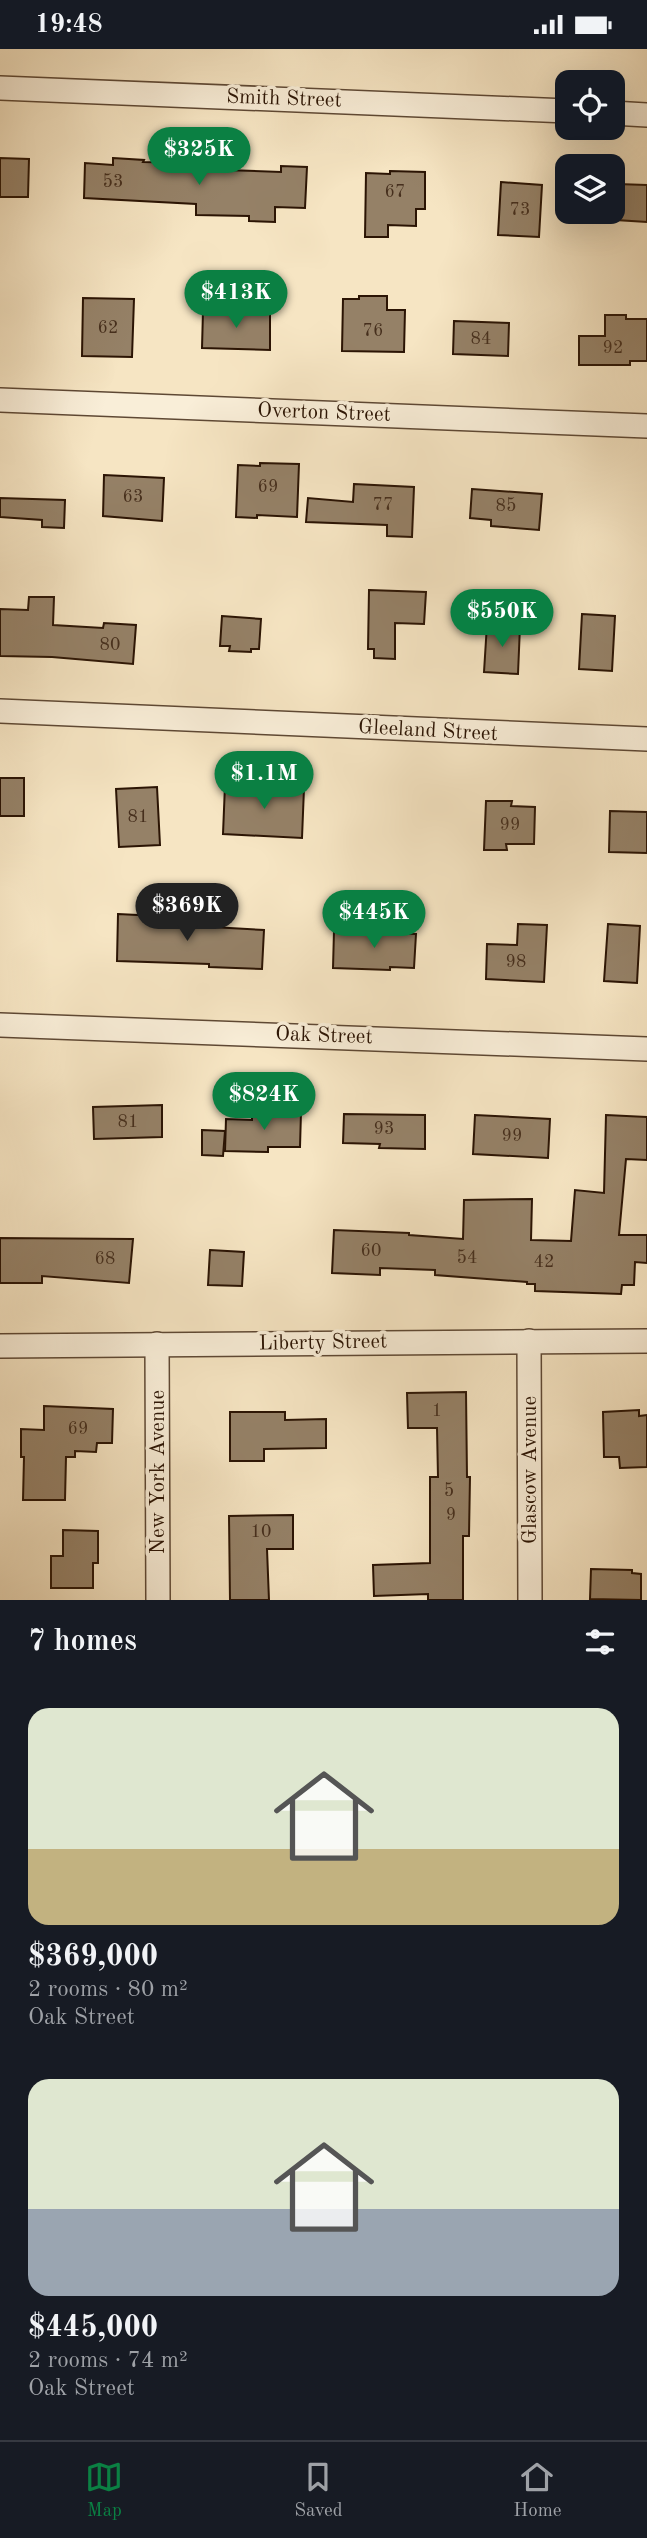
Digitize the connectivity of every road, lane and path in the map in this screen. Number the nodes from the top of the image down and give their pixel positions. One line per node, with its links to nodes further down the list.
1 (0, 87): 2 (street, Smith Street)
2 (555, 110)
3 (625, 114): 4 (street)
4 (647, 115)
5 (0, 400): 6 (street, Overton Street)
6 (647, 426)
7 (0, 711): 8 (street, Gleeland Street)
8 (647, 739)
9 (0, 1025): 10 (street, Oak Street)
10 (647, 1049)
11 (529, 1341): 12 (street, Liberty Street); 13 (street, Liberty Street); 16 (street, Glascow Avenue)
12 (647, 1341)
13 (157, 1344): 14 (street, Liberty Street); 15 (street, New York Avenue)
14 (0, 1346)
15 (158, 1600)
16 (530, 1600)

